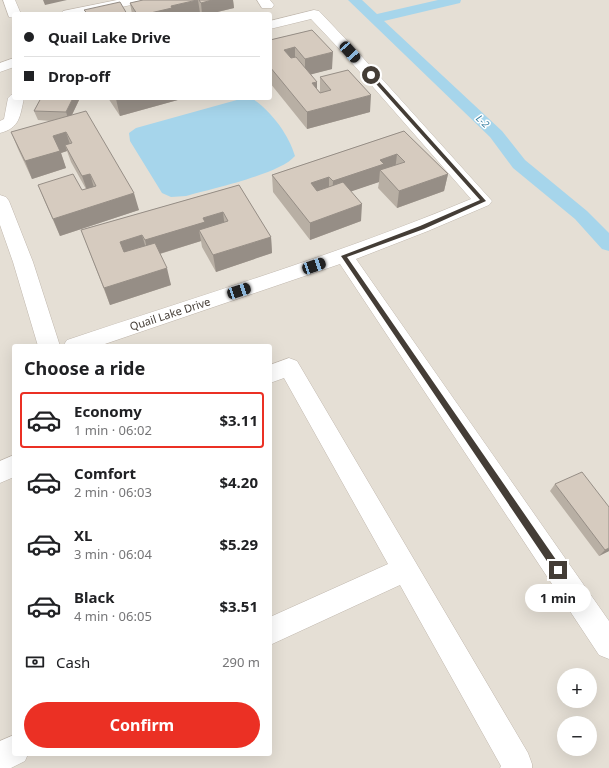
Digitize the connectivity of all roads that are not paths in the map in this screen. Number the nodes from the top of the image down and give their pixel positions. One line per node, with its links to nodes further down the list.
1 (9, 0): 3 (street)
2 (136, 0): 4 (street)
3 (13, 12)
4 (78, 12)
5 (272, 24): 9 (street, Quail Lake Drive)
6 (16, 100): 7 (street)
7 (0, 128)
8 (0, 201): 10 (street)
9 (344, 256): 11 (street, Quail Lake Drive); 17 (street)
10 (48, 344)
11 (80, 344)
12 (272, 373): 15 (street)
13 (12, 467): 14 (street)
14 (0, 472)
15 (405, 569): 16 (street); 20 (street)
16 (272, 631)
17 (609, 645)
18 (12, 751): 19 (street)
19 (0, 757)
20 (516, 768)

